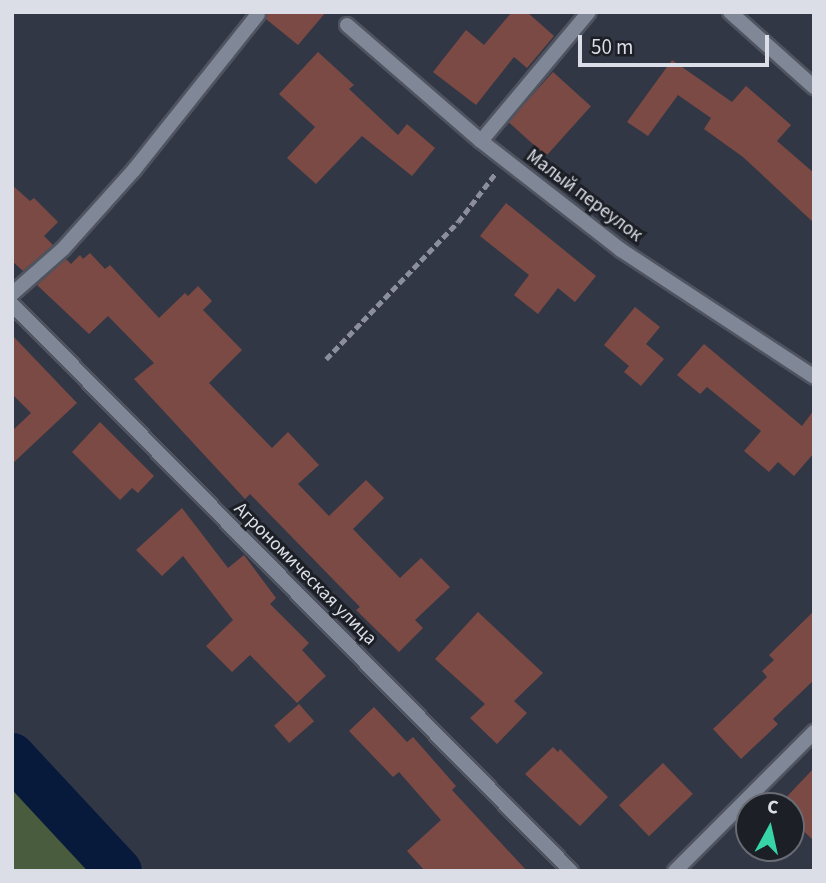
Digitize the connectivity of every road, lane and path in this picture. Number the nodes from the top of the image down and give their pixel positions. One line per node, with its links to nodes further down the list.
1 (589, 12): 6 (street)
2 (730, 12): 5 (street)
3 (258, 14): 8 (street)
4 (347, 25): 6 (street, Малый переулок)
5 (814, 87)
6 (481, 141): 11 (street, Малый переулок)
7 (497, 172): 10 (path)
8 (12, 294)
9 (12, 303): 13 (street, Агрономическая улица)
10 (326, 359)
11 (814, 377)
12 (814, 732): 14 (street)
13 (571, 871)
14 (675, 871)

